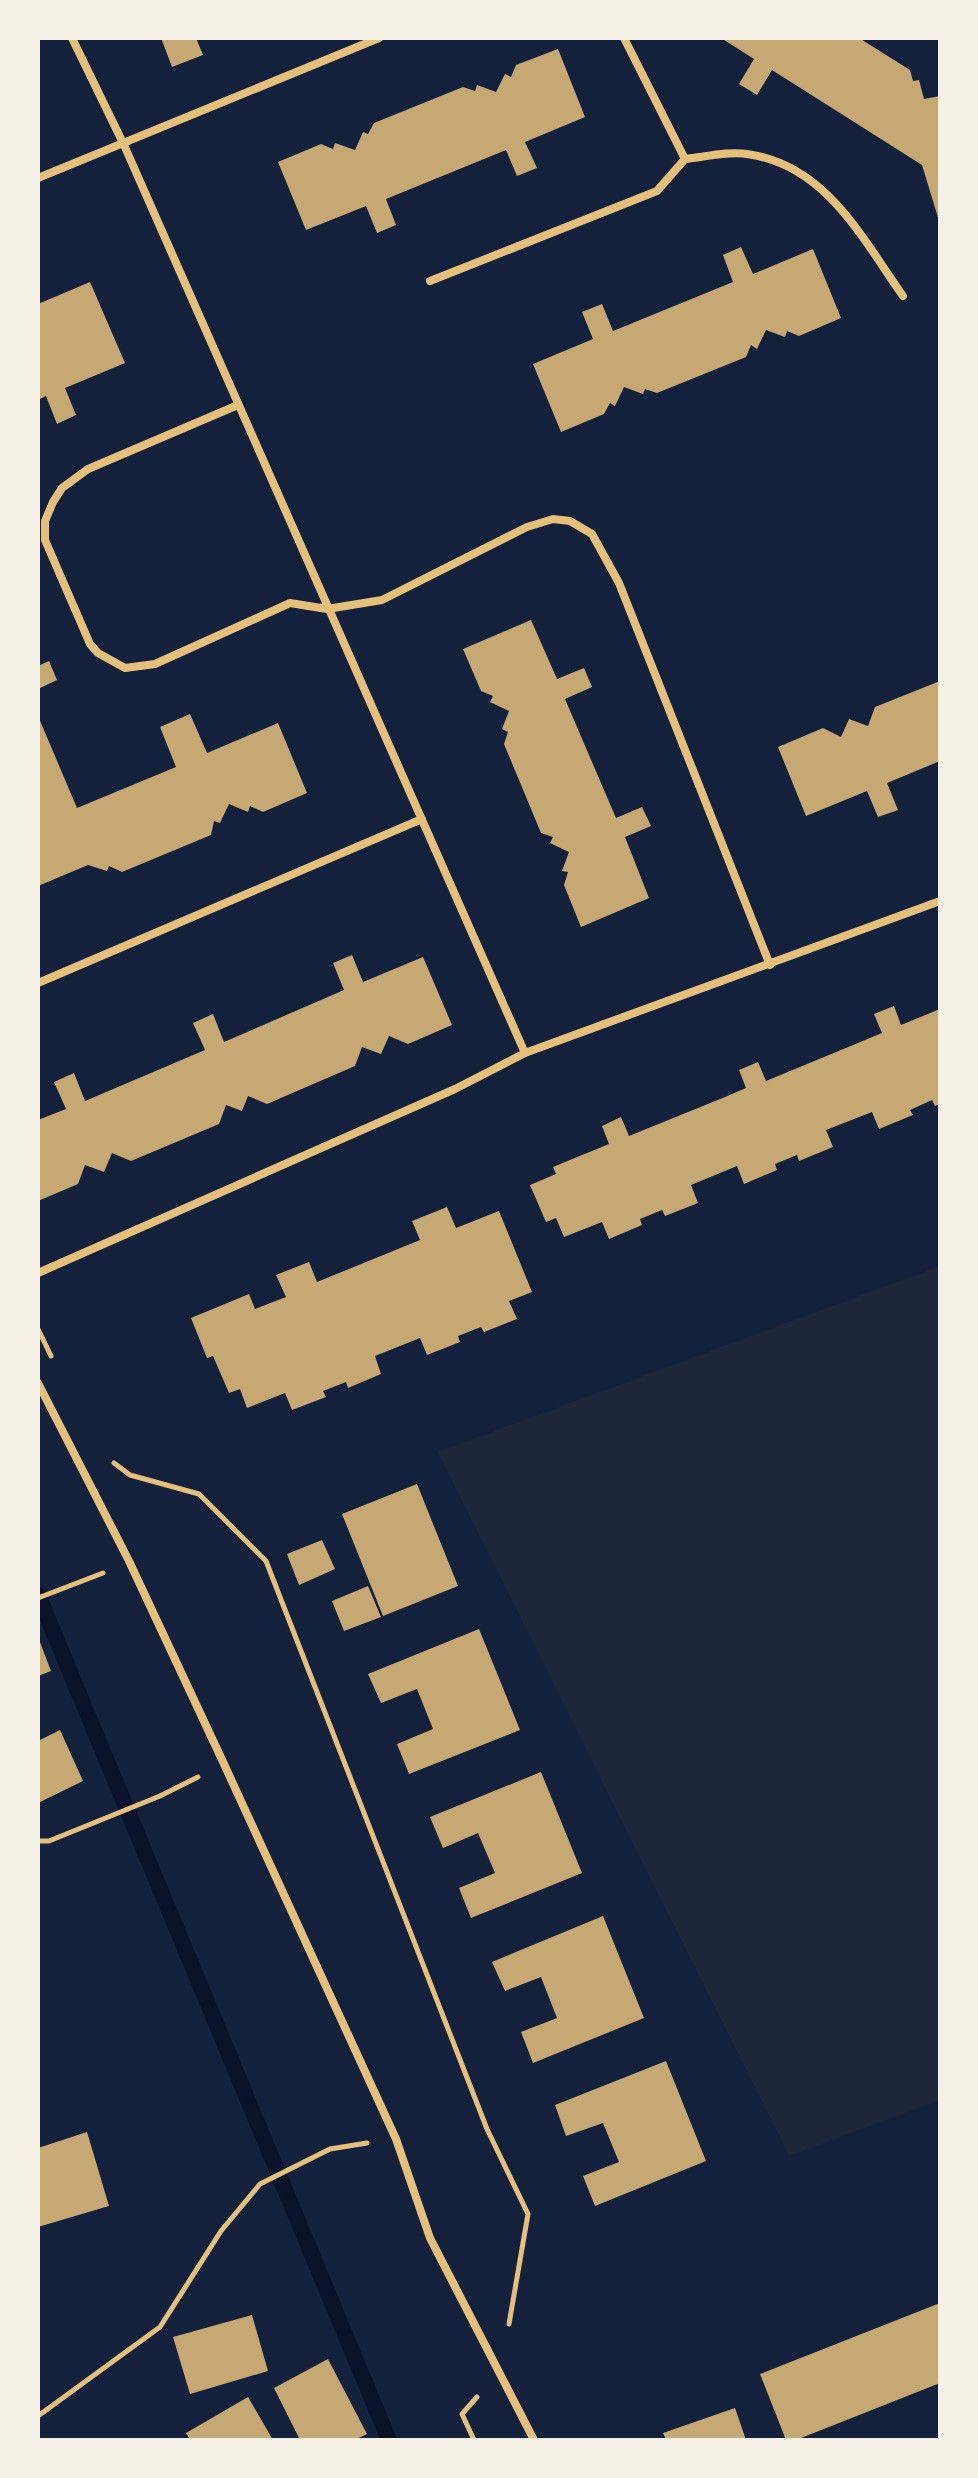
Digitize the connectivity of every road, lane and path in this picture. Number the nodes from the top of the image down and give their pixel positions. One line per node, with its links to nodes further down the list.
1 (72, 38): 4 (street)
2 (379, 38): 4 (street)
3 (624, 38): 5 (street)
4 (124, 145): 6 (street); 9 (street)
5 (685, 159): 7 (street); 8 (street)
6 (38, 178)
7 (430, 281)
8 (903, 296)
9 (238, 405): 10 (street); 10 (street)
10 (327, 609): 11 (street); 13 (street)
11 (422, 819): 14 (street); 15 (street)
12 (940, 901): 13 (street)
13 (770, 965): 15 (street)
14 (38, 983)
15 (525, 1053): 16 (street)
16 (38, 1273)
17 (38, 1329): 18 (path)
18 (58, 1370)
19 (38, 1383): 23 (street)
20 (108, 1459): 26 (path)
21 (72, 1587): 22 (path)
22 (38, 1598)
23 (224, 1764): 24 (path); 26 (street)
24 (38, 1841)
25 (330, 2149): 27 (path)
26 (500, 2369): 28 (path); 29 (street)
27 (38, 2416)
28 (474, 2440)
29 (534, 2440)

